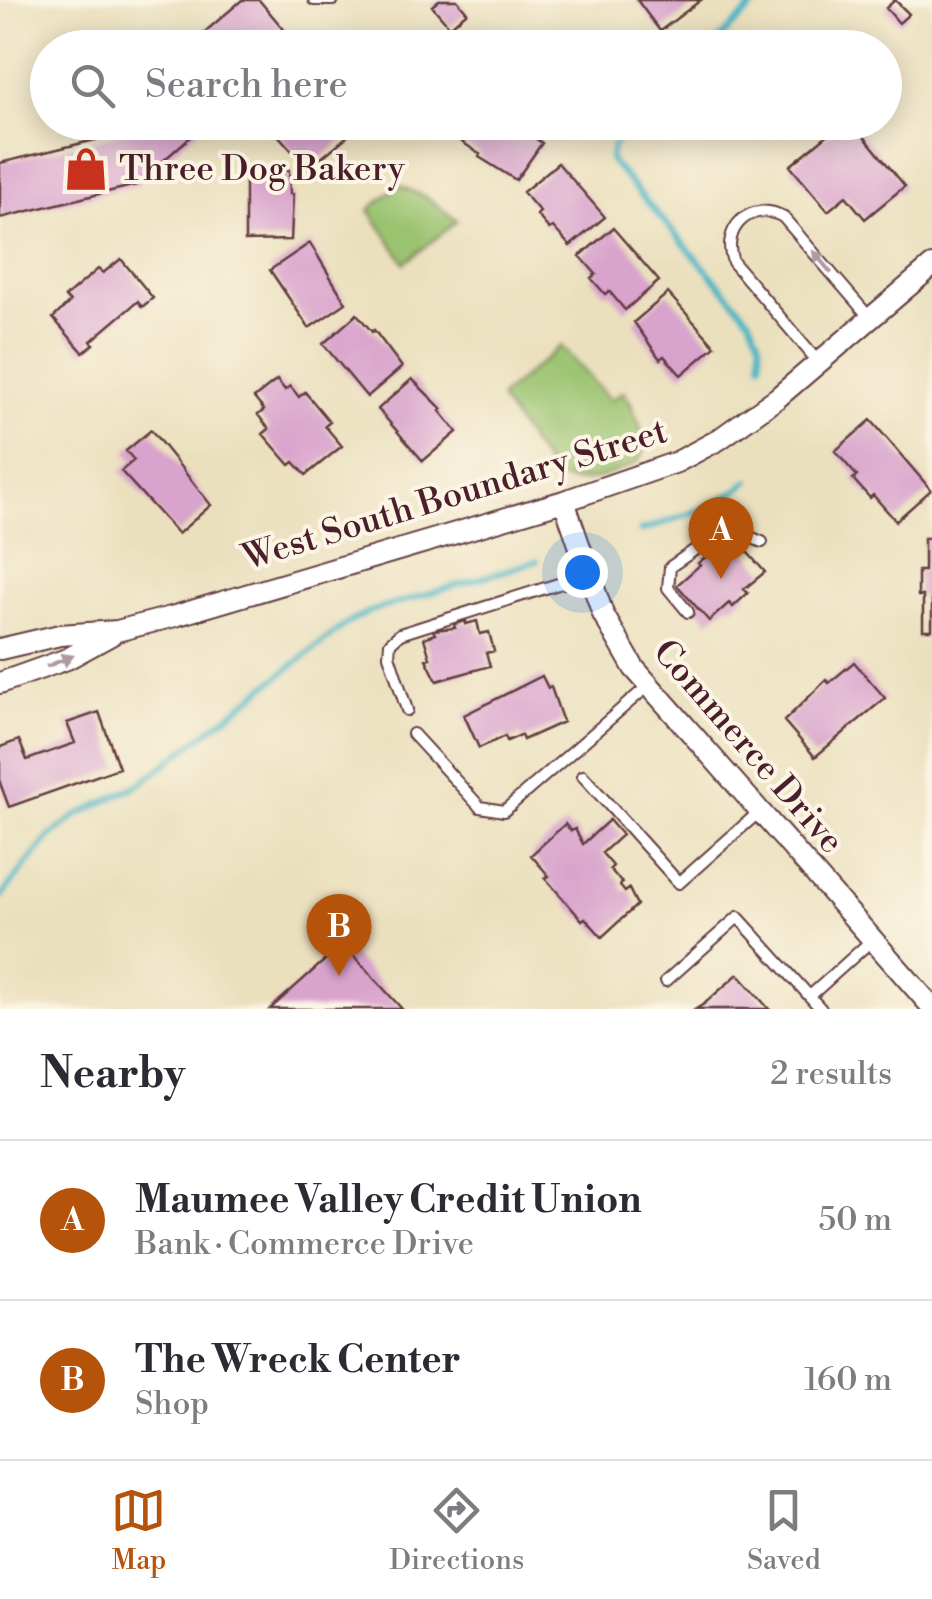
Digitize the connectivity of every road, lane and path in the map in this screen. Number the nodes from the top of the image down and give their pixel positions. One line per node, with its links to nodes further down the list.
1 (314, 0): 2 (lane)
2 (332, 0)
3 (932, 266): 4 (street, West South Boundary Street)
4 (871, 319): 5 (street, West South Boundary Street); 5 (lane, one-way to 5)
5 (818, 363): 6 (street, West South Boundary Street)
6 (564, 501): 8 (street, Commerce Drive); 10 (street, West South Boundary Street)
7 (762, 542): 9 (lane)
8 (589, 578): 13 (street, Commerce Drive); 14 (lane)
9 (688, 612)
10 (117, 631): 11 (street, West South Boundary Street); 12 (street, West South Boundary Street, one-way to 10)
11 (0, 649)
12 (0, 683)
13 (648, 685): 15 (lane); 17 (street, Commerce Drive)
14 (407, 710)
15 (414, 734)
16 (583, 776): 17 (lane)
17 (759, 812): 18 (street, Commerce Drive)
18 (872, 940): 20 (lane); 21 (street, Commerce Drive)
19 (666, 981): 20 (lane)
20 (810, 996): 22 (lane)
21 (932, 1007)
22 (821, 1009)

